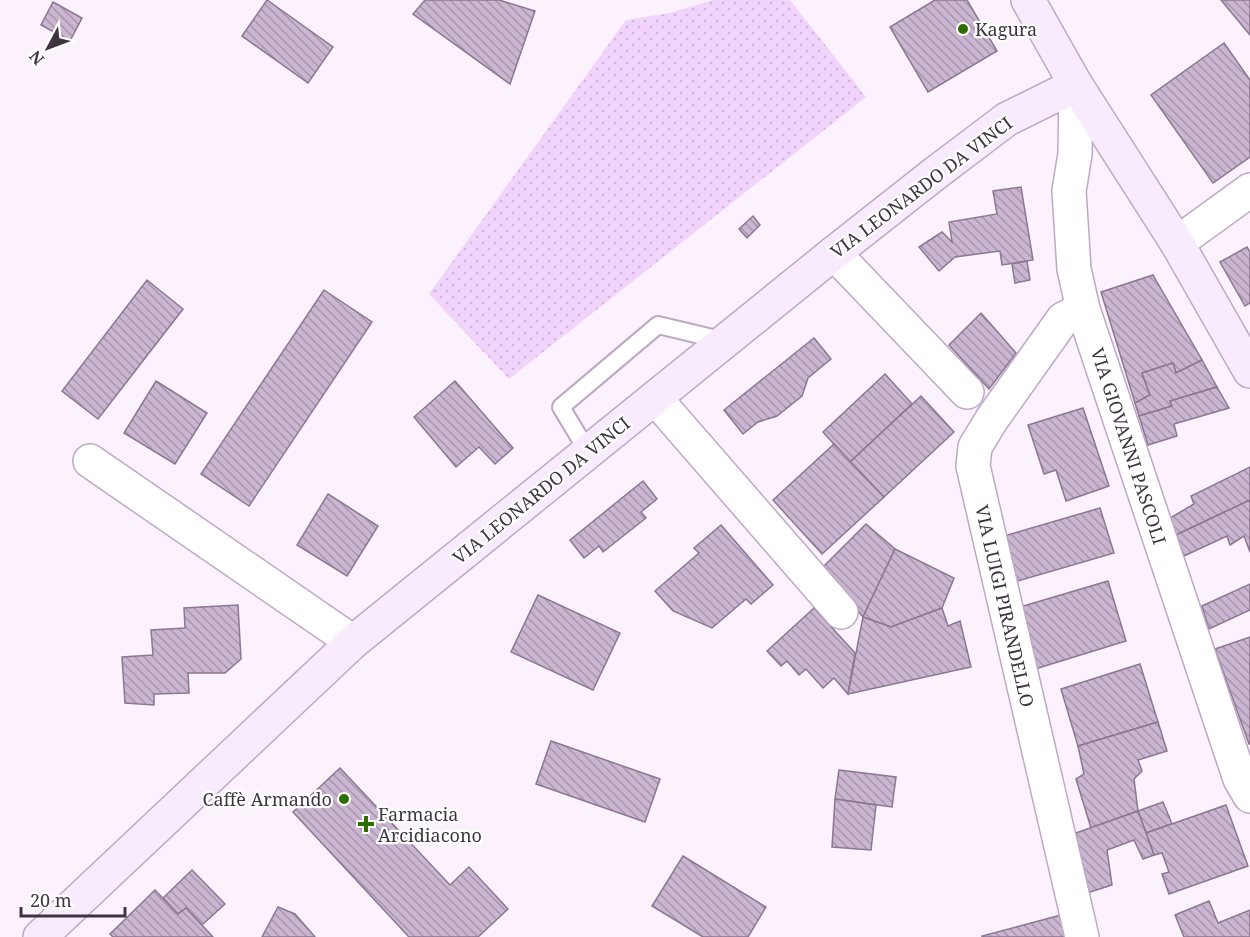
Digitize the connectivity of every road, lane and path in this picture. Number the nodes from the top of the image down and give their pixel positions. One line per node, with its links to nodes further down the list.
1 (1028, 0): 2 (street)
2 (1076, 85): 4 (street); 5 (street, VIA LEONARDO DA VINCI); 6 (street, VIA GIOVANNI PASCOLI)
3 (1250, 190): 4 (street)
4 (1177, 243): 8 (street)
5 (834, 253): 7 (street, VIA LEONARDO DA VINCI); 9 (street)
6 (1083, 309): 15 (street, VIA GIOVANNI PASCOLI); 17 (street, VIA LUIGI PIRANDELLO)
7 (726, 341): 10 (street, VIA LEONARDO DA VINCI); 11 (lane)
8 (1250, 371)
9 (967, 392)
10 (655, 398): 11 (street, VIA LEONARDO DA VINCI); 13 (street)
11 (588, 452): 14 (street, VIA LEONARDO DA VINCI)
12 (90, 461): 14 (street)
13 (841, 612)
14 (353, 642): 16 (street, VIA LEONARDO DA VINCI)
15 (1250, 796)
16 (40, 937)
17 (1082, 937)

